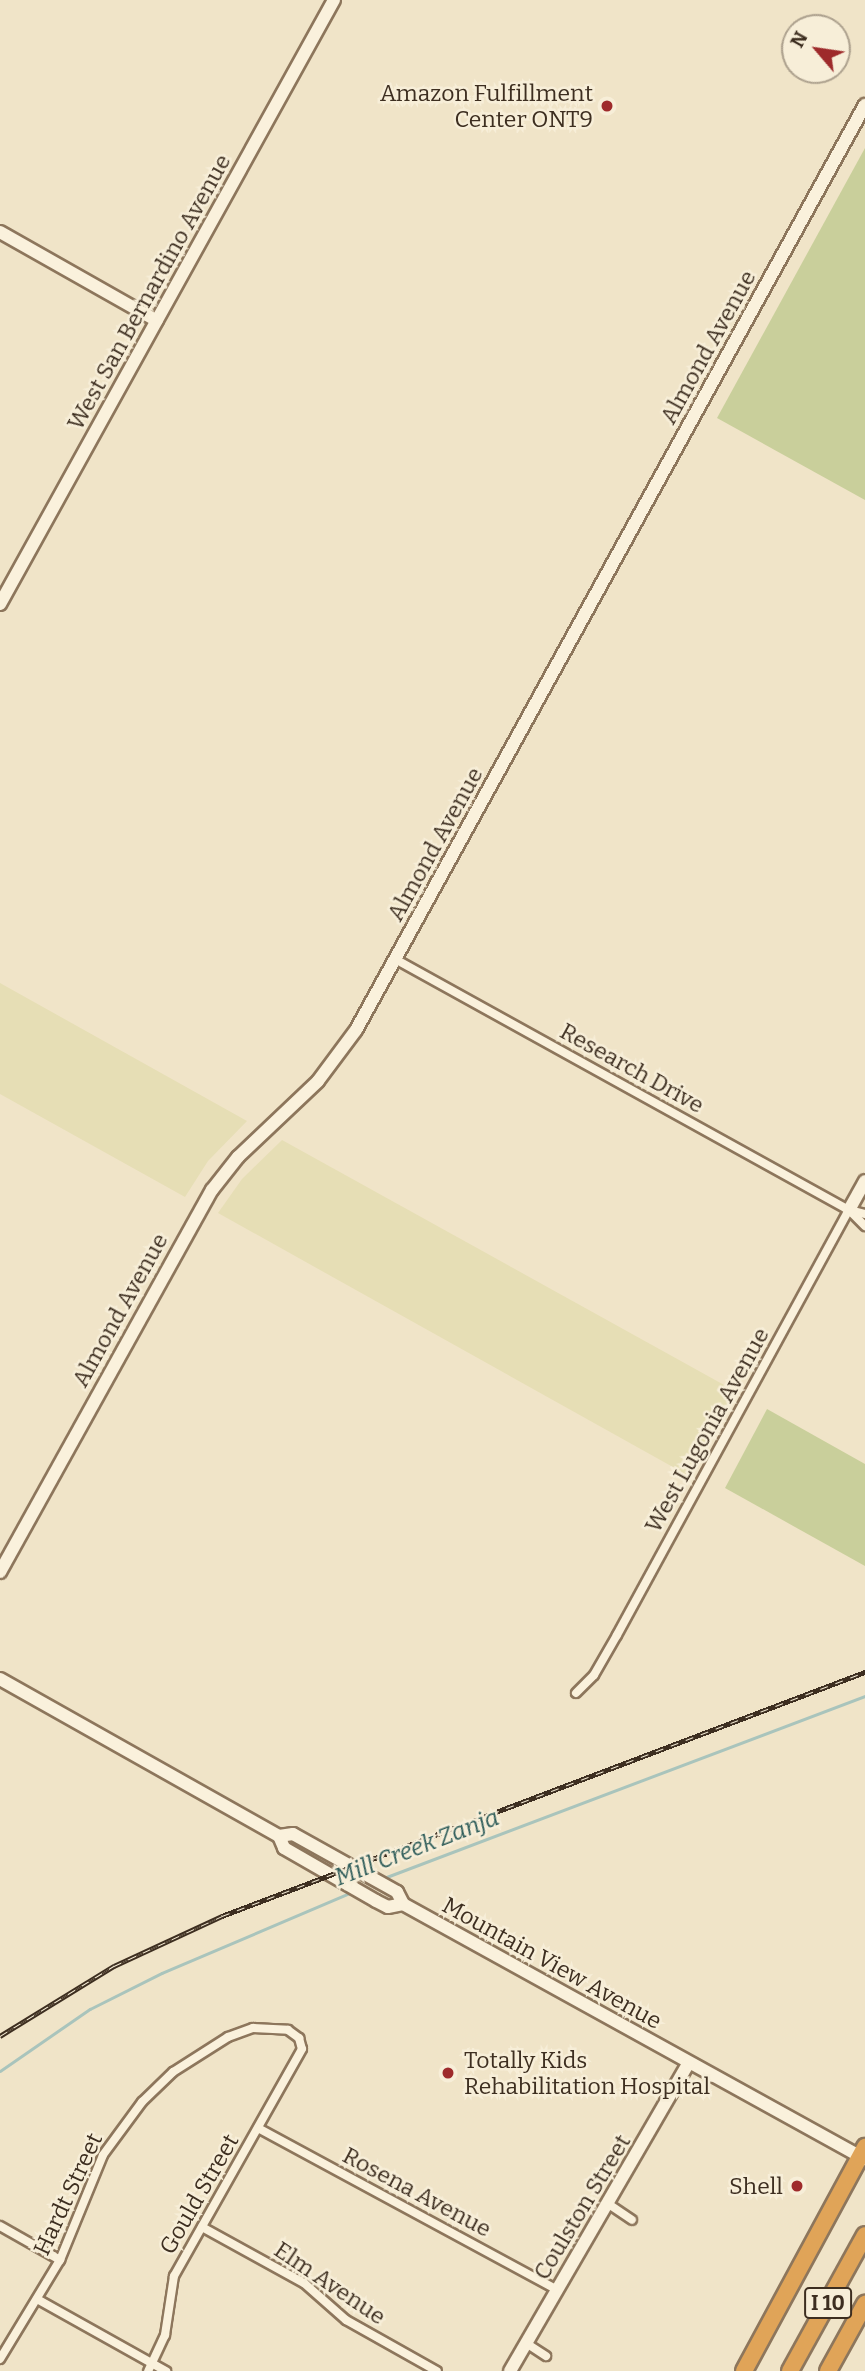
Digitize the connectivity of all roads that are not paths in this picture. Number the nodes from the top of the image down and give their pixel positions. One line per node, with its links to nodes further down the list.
1 (334, 0): 4 (street, West San Bernardino Avenue)
2 (865, 105): 6 (street, Almond Avenue)
3 (0, 232): 4 (street)
4 (157, 321): 5 (street, West San Bernardino Avenue)
5 (0, 604)
6 (396, 959): 8 (street, Research Drive); 11 (street, Almond Avenue)
7 (865, 1181): 8 (street, West Lugonia Avenue)
8 (849, 1210): 9 (street, Research Drive); 10 (street, Research Drive); 13 (street, West Lugonia Avenue)
9 (865, 1214)
10 (865, 1226)
11 (0, 1572)
12 (0, 1679): 14 (street, Mountain View Avenue)
13 (576, 1693)
14 (279, 1836): 15 (street, Mountain View Avenue); 15 (street, Mountain View Avenue)
15 (403, 1905): 17 (street, Mountain View Avenue)
16 (301, 2042): 18 (street, Gould Street); 25 (street, Hardt Street)
17 (688, 2064): 19 (street, Mountain View Avenue); 20 (street, Coulston Street)
18 (258, 2128): 23 (street, Gould Street); 26 (street, Rosena Avenue)
19 (863, 2154): 36 (highway)
20 (607, 2203): 21 (street); 26 (street, Coulston Street)
21 (632, 2220)
22 (0, 2226): 25 (street)
23 (202, 2227): 32 (street, Gould Street); 34 (street, Elm Avenue)
24 (865, 2235): 37 (highway, I 10)
25 (60, 2260): 27 (street, Hardt Street)
26 (557, 2290): 29 (street, Coulston Street)
27 (37, 2299): 31 (street, Hardt Street); 32 (street)
28 (865, 2304): 38 (highway, I 10)
29 (526, 2343): 30 (street); 35 (street, Coulston Street)
30 (546, 2356)
31 (0, 2359)
32 (150, 2367): 33 (street)
33 (166, 2371)
34 (437, 2371)
35 (509, 2371)
36 (744, 2371)
37 (790, 2371)
38 (828, 2371)

